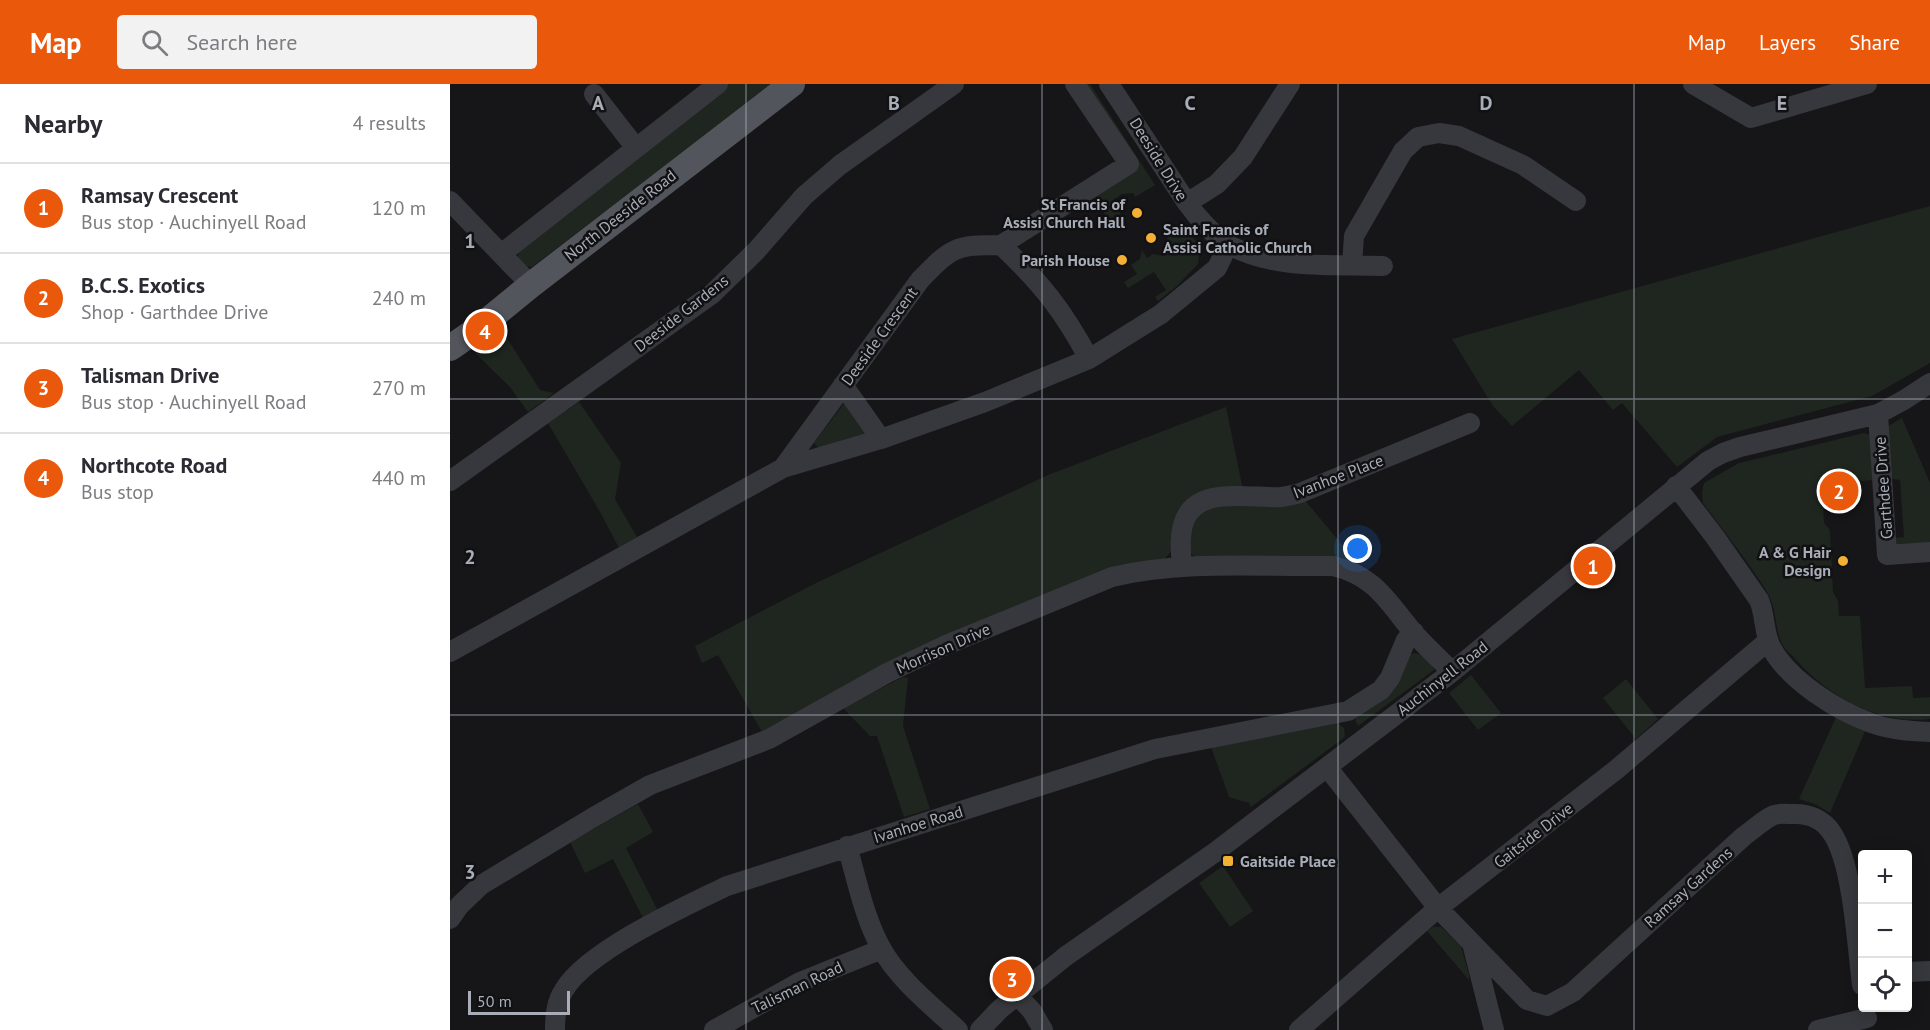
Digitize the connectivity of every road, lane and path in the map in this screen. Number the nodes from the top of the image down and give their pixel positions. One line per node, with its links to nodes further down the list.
1 (718, 84): 10 (street)
2 (792, 84): 19 (main road, North Deeside Road)
3 (954, 84): 28 (street, Deeside Gardens)
4 (1075, 84): 14 (street)
5 (1109, 84): 13 (street, Deeside Drive)
6 (1290, 84): 13 (street)
7 (1693, 84): 8 (street)
8 (1867, 84)
9 (594, 94): 10 (street)
10 (636, 148): 16 (street)
11 (450, 201): 16 (street)
12 (1576, 201): 17 (street)
13 (1187, 203): 15 (street, Deeside Drive)
14 (1001, 245): 21 (street); 23 (street, Deeside Crescent)
15 (1228, 245): 17 (street, Deeside Drive); 21 (street)
16 (501, 254): 19 (street)
17 (1352, 264): 18 (street, Deeside Drive)
18 (1383, 266)
19 (531, 285): 20 (main road, North Deeside Road)
20 (450, 348)
21 (1089, 359): 26 (street)
22 (1930, 383): 24 (street, Auchinyell Road)
23 (843, 385): 26 (street); 27 (street, Deeside Crescent)
24 (1878, 414): 29 (street, Auchinyell Road); 30 (street, Garthdee Drive)
25 (1470, 423): 31 (street, Ivanhoe Place)
26 (881, 439): 27 (street)
27 (783, 468): 34 (street)
28 (450, 481)
29 (1676, 486): 33 (street); 35 (street, Auchinyell Road)
30 (1930, 552)
31 (1182, 567): 32 (street, Morrison Drive); 42 (street, Morrison Drive)
32 (1414, 632): 35 (street, Morrison Drive); 36 (street, Ivanhoe Road)
33 (1768, 641): 37 (street); 41 (street, Gaitside Drive)
34 (450, 651)
35 (1452, 672): 38 (street, Auchinyell Road)
36 (1342, 713): 38 (street); 40 (street, Ivanhoe Road)
37 (1930, 732)
38 (1359, 742): 39 (street, Auchinyell Road)
39 (1328, 767): 41 (street); 48 (street, Auchinyell Road)
40 (847, 846): 44 (street); 50 (street, Ivanhoe Road)
41 (1438, 908): 43 (street, Ramsay Gardens); 55 (street, Gaitside Drive)
42 (450, 919)
43 (1472, 945): 45 (street, Ramsay Gardens); 56 (street)
44 (882, 949): 51 (street, Talisman Road); 52 (street)
45 (1859, 958)
46 (1930, 971): 47 (street)
47 (1912, 972)
48 (1017, 995): 53 (street, Auchinyell Road); 54 (street)
49 (1867, 1018): 57 (street)
50 (555, 1030)
51 (714, 1030)
52 (958, 1030)
53 (980, 1030)
54 (1042, 1030)
55 (1299, 1030)
56 (1494, 1030)
57 (1818, 1030)

